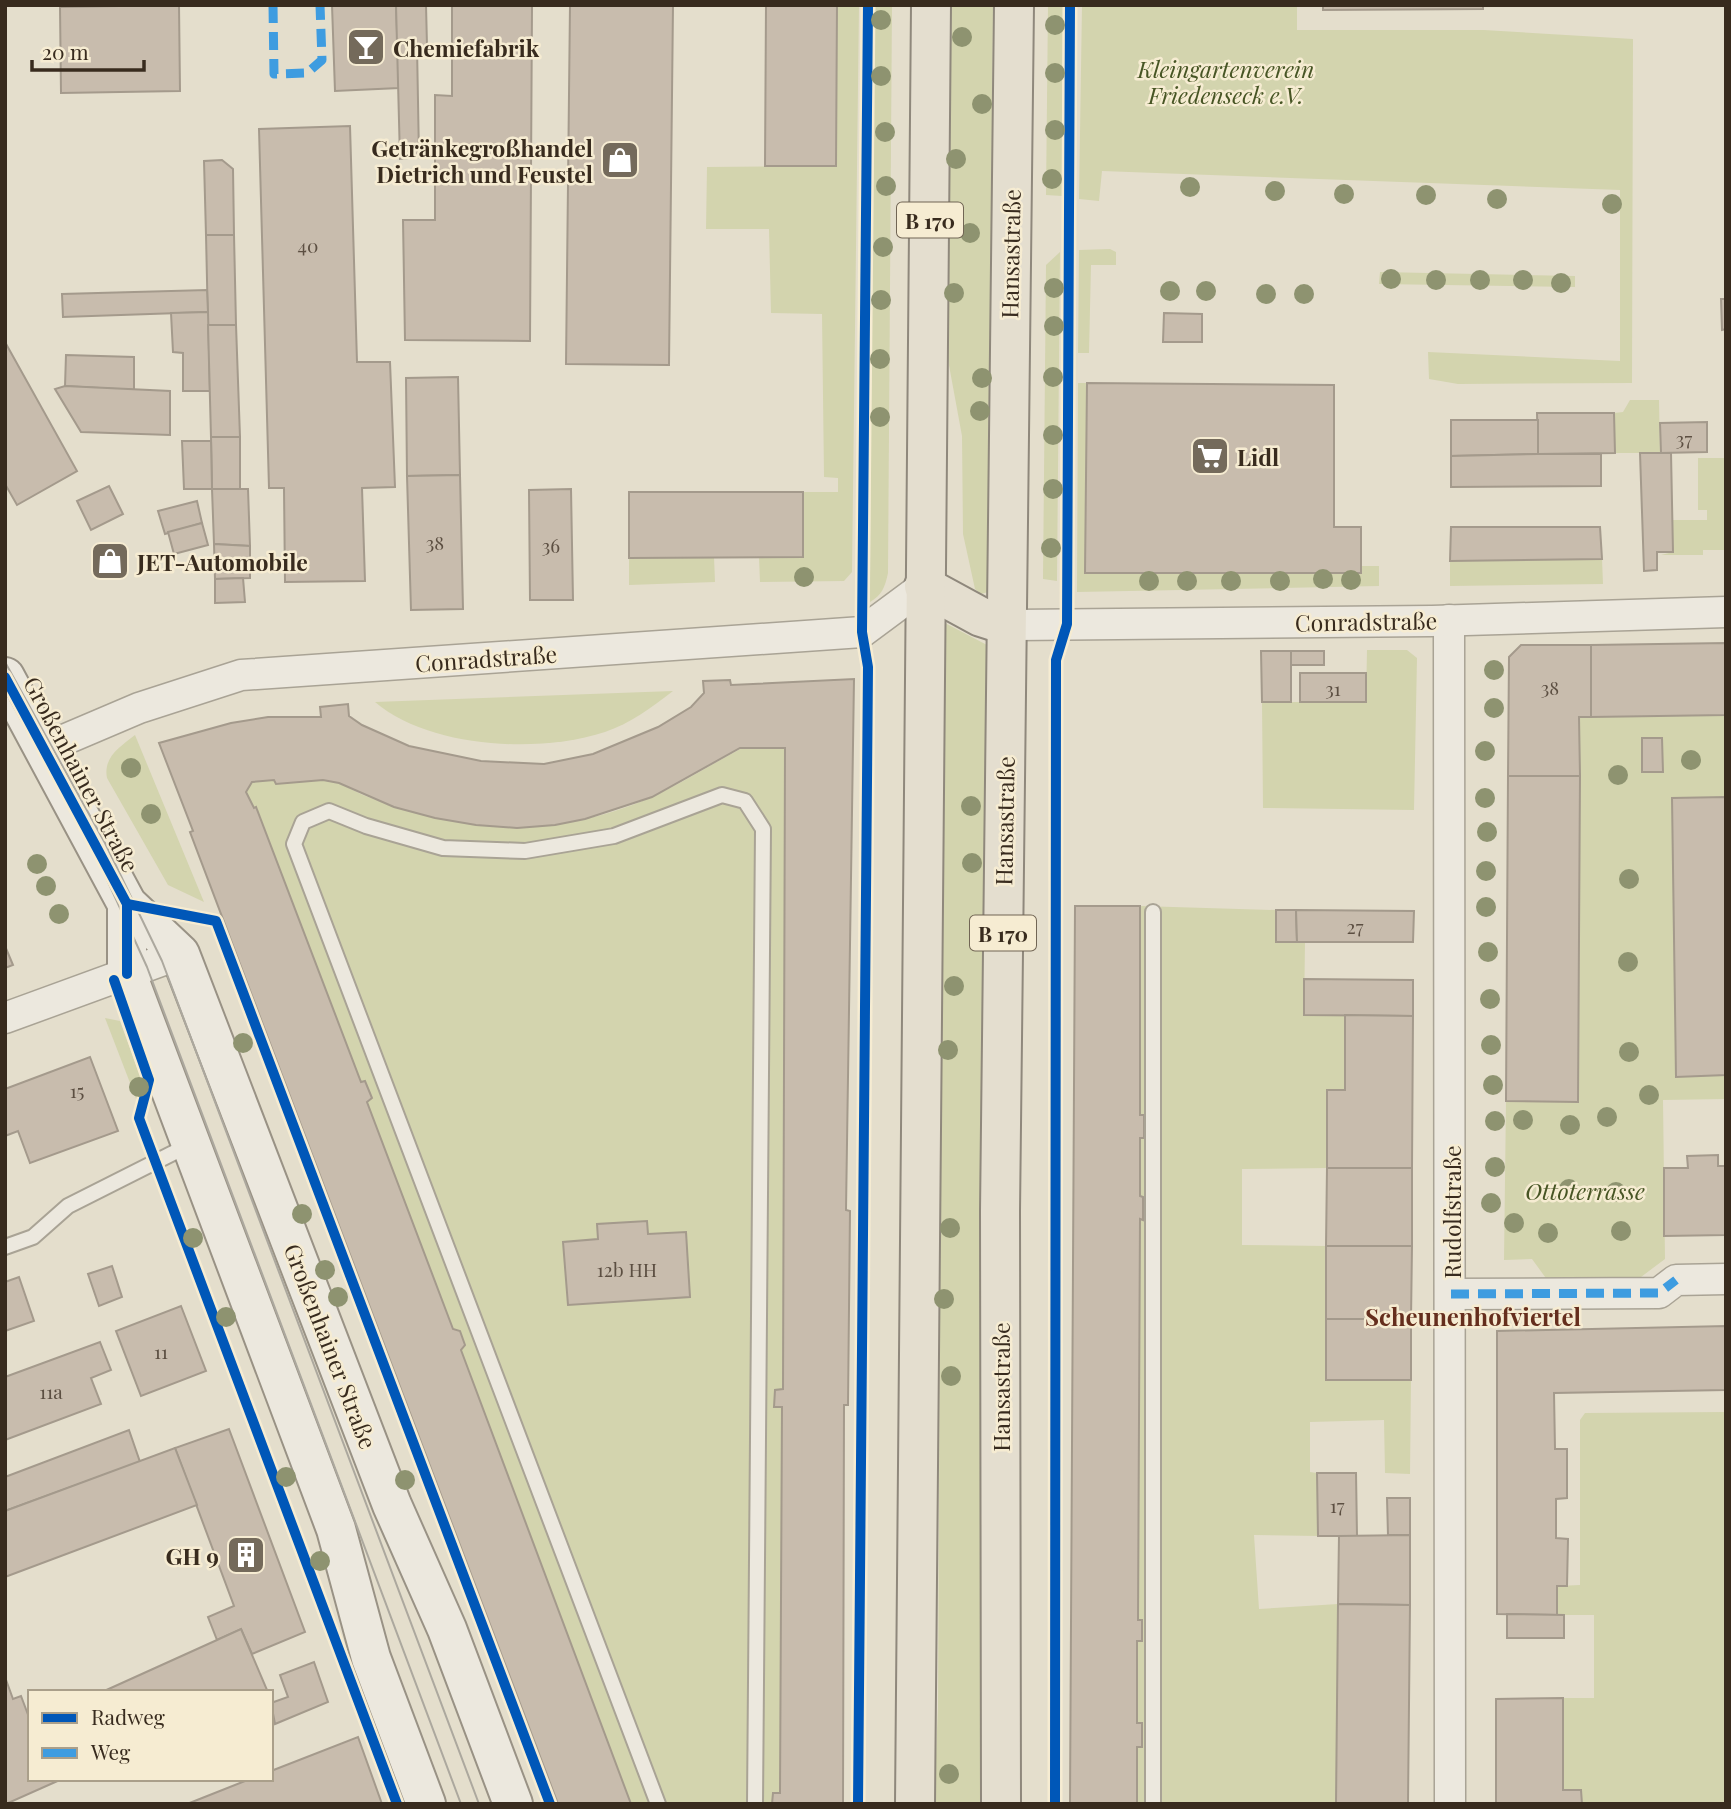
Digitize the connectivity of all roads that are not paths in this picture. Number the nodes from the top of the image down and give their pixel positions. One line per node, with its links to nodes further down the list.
1 (931, 5): 3 (main road, B 170)
2 (1014, 5): 6 (main road, Hansastraße / B 170)
3 (924, 586): 6 (main road); 8 (street, Conradstraße); 22 (main road, B 170)
4 (1726, 612): 5 (street, Conradstraße)
5 (1449, 620): 6 (street, Conradstraße); 17 (street, Rudolfstraße)
6 (1006, 625): 23 (main road, Hansastraße / B 170)
7 (5, 677): 8 (main road, Großenhainer Straße)
8 (45, 748): 9 (main road, Großenhainer Straße)
9 (127, 904): 11 (main road, Großenhainer Straße); 12 (main road, Großenhainer Straße)
10 (1153, 912): 24 (lane)
11 (180, 954): 12 (street); 19 (main road, Großenhainer Straße)
12 (127, 974): 13 (street); 14 (main road, Großenhainer Straße)
13 (5, 1018)
14 (190, 1144): 15 (lane); 18 (main road, Großenhainer Straße)
15 (5, 1247)
16 (1726, 1279): 17 (street)
17 (1451, 1294): 25 (street, Rudolfstraße)
18 (426, 1804)
19 (513, 1804)
20 (658, 1804): 21 (lane)
21 (755, 1804)
22 (915, 1804)
23 (1001, 1804)
24 (1153, 1804)
25 (1450, 1804)

